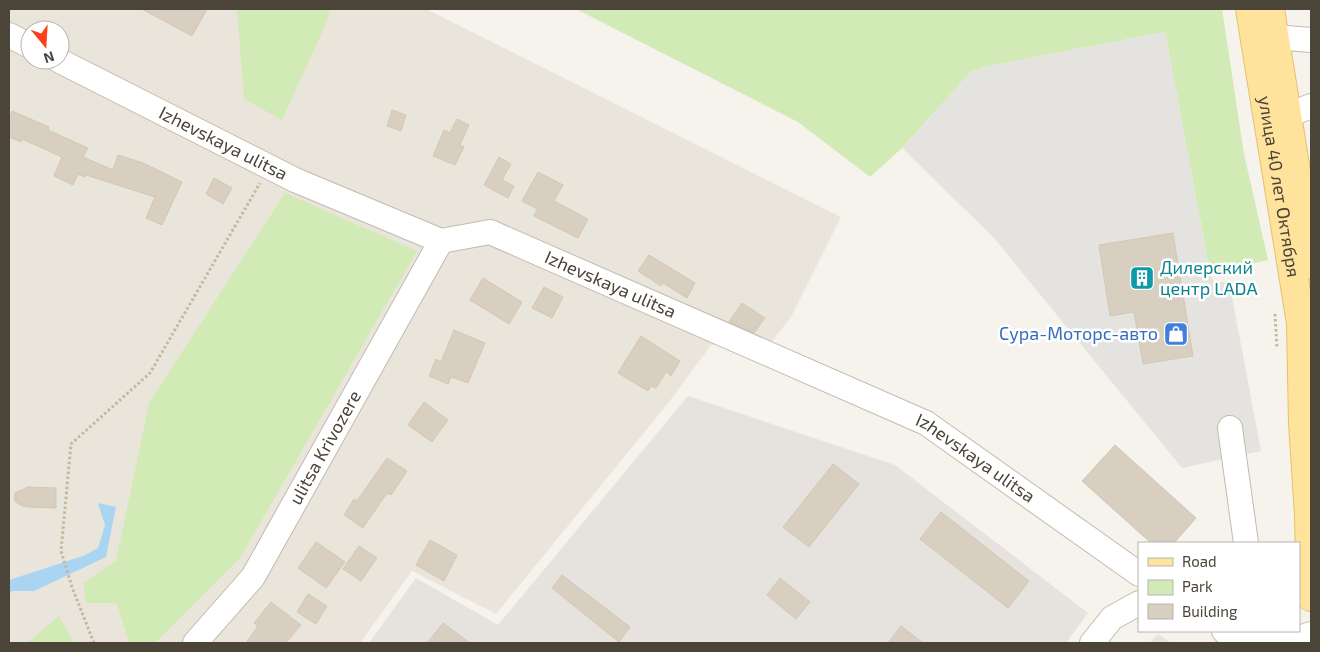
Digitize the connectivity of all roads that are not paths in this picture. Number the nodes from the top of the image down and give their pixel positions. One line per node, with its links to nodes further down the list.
1 (1250, 9): 11 (main road, улица 40 лет Октября)
2 (1270, 9): 3 (main road, улица 40 лет Октября)
3 (1274, 37): 4 (street); 7 (main road, улица 40 лет Октября)
4 (1311, 40)
5 (70, 66): 9 (street, Izhevskaya ulitsa)
6 (1311, 106): 7 (street)
7 (1286, 116): 8 (main road, улица 40 лет Октября)
8 (1302, 154): 10 (main road, улица 40 лет Октября)
9 (440, 241): 15 (street, Izhevskaya ulitsa); 20 (street, ulitsa Krivozere)
10 (1310, 251)
11 (1301, 323): 12 (main road); 16 (main road, улица 40 лет Октября)
12 (1311, 372)
13 (1230, 428): 14 (street)
14 (1246, 542)
15 (1138, 573)
16 (1311, 597)
17 (1138, 603): 21 (street)
18 (1226, 632): 22 (street)
19 (1311, 634): 23 (street)
20 (195, 643)
21 (1092, 643)
22 (1274, 643)
23 (1284, 643)

